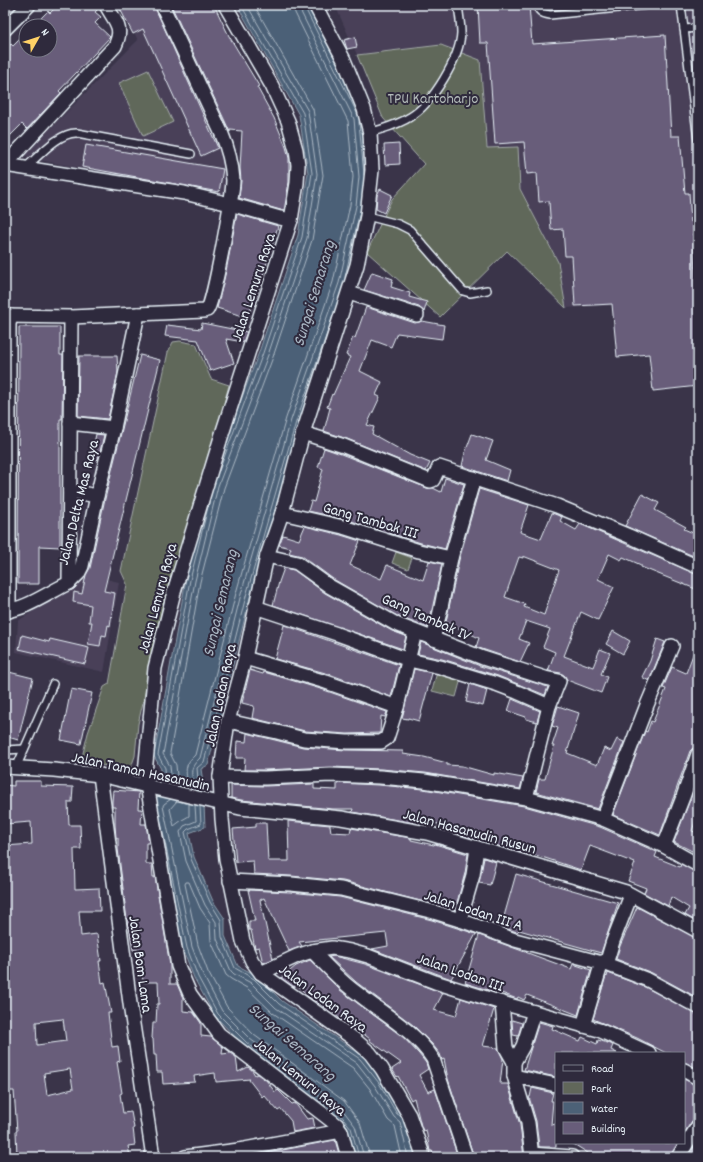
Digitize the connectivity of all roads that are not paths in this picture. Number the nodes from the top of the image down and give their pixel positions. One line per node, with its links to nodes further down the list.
1 (28, 5): 12 (street)
2 (106, 5): 16 (street)
3 (162, 5): 18 (street)
4 (225, 5): 20 (street, Jalan Lemuru Raya)
5 (315, 5): 13 (street, Jalan Lodan Raya)
6 (458, 5): 13 (lane)
7 (538, 5): 8 (lane)
8 (648, 5)
9 (681, 5): 11 (lane)
10 (697, 28): 11 (lane)
11 (684, 29): 14 (lane)
12 (5, 30)
13 (370, 133): 19 (street, Jalan Lodan Raya)
14 (698, 140)
15 (191, 154): 17 (lane)
16 (5, 165): 17 (street)
17 (25, 168): 18 (street)
18 (230, 204): 20 (street); 23 (street)
19 (367, 216): 21 (lane); 22 (street, Jalan Lodan Raya)
20 (291, 220): 55 (street, Jalan Lemuru Raya)
21 (487, 290)
22 (349, 293): 25 (street); 29 (street, Jalan Lodan Raya)
23 (138, 314): 26 (street); 28 (street, Jalan Delta Mas Raya)
24 (8, 316): 26 (street); 39 (street)
25 (417, 316)
26 (71, 317): 27 (street, Jalan Delta Mas Raya)
27 (70, 423): 28 (street, Jalan Delta Mas Raya); 31 (street, Jalan Delta Mas Raya)
28 (114, 428): 32 (street, Jalan Delta Mas Raya)
29 (303, 433): 30 (street); 33 (street, Jalan Lodan Raya)
30 (474, 478): 35 (street); 36 (street)
31 (70, 491): 32 (street); 37 (street, Jalan Delta Mas Raya)
32 (96, 496): 37 (street, Jalan Delta Mas Raya)
33 (282, 513): 34 (street, Jalan Lodan Raya); 35 (street, Gang Tambak III)
34 (267, 556): 38 (street, Jalan Lodan Raya); 40 (street, Gang Tambak IV)
35 (451, 558): 41 (street)
36 (698, 568)
37 (69, 583): 39 (street, Jalan Delta Mas Raya)
38 (255, 607): 43 (street, Jalan Lodan Raya); 44 (street)
39 (7, 611)
40 (415, 632): 41 (street, Gang Tambak IV); 44 (street)
41 (433, 639): 47 (street, Gang Tambak IV)
42 (672, 646): 58 (street)
43 (245, 658): 46 (street); 48 (street, Jalan Lodan Raya)
44 (409, 660): 46 (street); 47 (street)
45 (53, 684): 49 (lane)
46 (396, 706): 48 (street)
47 (549, 706): 56 (street)
48 (228, 721): 54 (street, Jalan Lodan Raya)
49 (24, 749): 50 (lane); 52 (lane)
50 (5, 750)
51 (698, 754): 59 (street)
52 (10, 768): 53 (street, Jalan Taman Hasanudin)
53 (100, 775): 55 (street, Jalan Taman Hasanudin); 84 (street, Jalan Bom Lama)
54 (220, 777): 56 (street); 57 (street, Jalan Lodan Raya)
55 (149, 787): 57 (street, Jalan Taman Hasanudin); 80 (street, Jalan Lemuru Raya)
56 (526, 798): 58 (street)
57 (216, 803): 60 (street, Jalan Hasanudin Rusun); 62 (street, Jalan Lodan Raya)
58 (603, 819): 59 (street)
59 (664, 846): 61 (street)
60 (477, 848): 63 (street, Jalan Hasanudin Rusun); 64 (street)
61 (698, 865)
62 (230, 881): 64 (street, Jalan Lodan III A); 68 (street, Jalan Lodan Raya)
63 (631, 895): 65 (street, Jalan Hasanudin Rusun); 67 (street)
64 (460, 920): 67 (street, Jalan Lodan III A)
65 (698, 931)
66 (312, 951): 68 (street, Jalan Lodan III); 69 (street, Jalan Lodan III); 88 (street)
67 (604, 963): 70 (street, Jalan Lodan III A); 72 (street)
68 (261, 973): 87 (street, Jalan Lodan Raya)
69 (502, 1003): 71 (street, Jalan Lodan III); 74 (street)
70 (698, 1007)
71 (534, 1012): 72 (street, Jalan Lodan III); 74 (street)
72 (583, 1026): 73 (street, Jalan Lodan III)
73 (647, 1052)
74 (514, 1062): 76 (street)
75 (685, 1071): 77 (street)
76 (514, 1076): 78 (street); 83 (street)
77 (698, 1078)
78 (555, 1085)
79 (698, 1126): 81 (street)
80 (342, 1132): 82 (street); 86 (street, Jalan Lemuru Raya)
81 (691, 1138): 90 (street)
82 (239, 1153): 85 (street)
83 (532, 1156): 89 (street)
84 (152, 1157)
85 (185, 1157)
86 (348, 1157)
87 (423, 1157)
88 (466, 1157)
89 (572, 1157)
90 (678, 1157)

